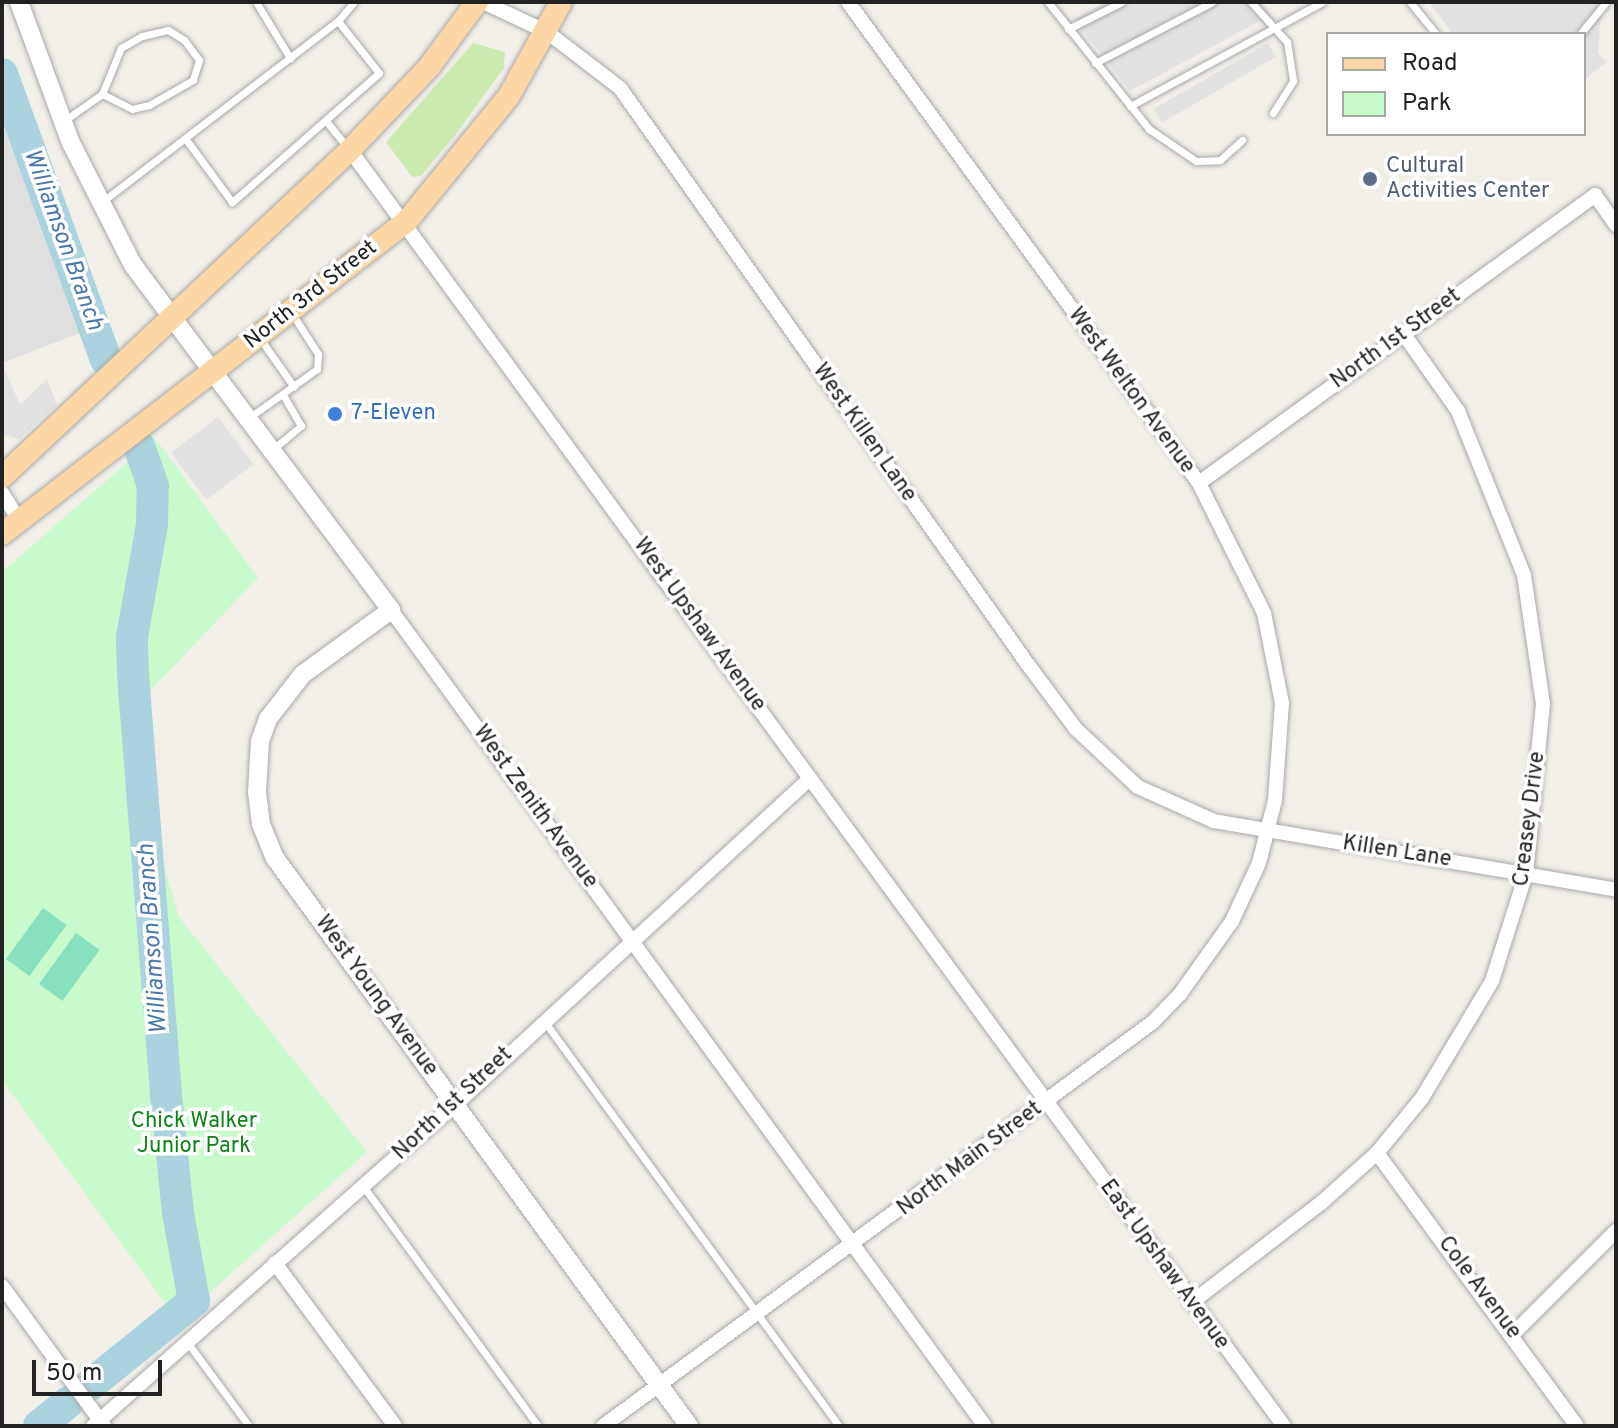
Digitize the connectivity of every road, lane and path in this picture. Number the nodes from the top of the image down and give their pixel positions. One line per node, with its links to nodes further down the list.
1 (19, 2): 25 (street, West Zenith Avenue)
2 (256, 2): 20 (lane)
3 (354, 2): 14 (lane)
4 (480, 2): 17 (street, West Killen Lane); 29 (main road)
5 (561, 2): 17 (main road, North 3rd Street)
6 (848, 2): 43 (street, West Welton Avenue)
7 (1048, 2): 15 (lane)
8 (1122, 2): 15 (lane)
9 (1212, 2): 21 (lane)
10 (1251, 2): 16 (lane)
11 (1322, 2): 16 (lane)
12 (1410, 2): 18 (lane)
13 (1606, 2): 19 (lane)
14 (338, 21): 20 (lane); 26 (lane)
15 (1068, 29): 21 (lane)
16 (1275, 29): 23 (lane); 24 (lane)
17 (547, 32): 31 (main road, North 3rd Street); 48 (street, West Killen Lane)
18 (1434, 32)
19 (1582, 32)
20 (290, 58): 27 (lane)
21 (1095, 63): 23 (lane)
22 (102, 94): 22 (lane); 25 (lane)
23 (1130, 106): 28 (lane)
24 (1273, 113)
25 (63, 121): 30 (street, West Zenith Avenue)
26 (326, 121): 27 (lane); 29 (lane)
27 (185, 138): 30 (lane)
28 (1242, 140)
29 (350, 150): 31 (street, West Upshaw Avenue); 34 (main road)
30 (103, 201): 34 (street, West Zenith Avenue)
31 (407, 221): 33 (main road, North 3rd Street); 47 (street, West Upshaw Avenue)
32 (1616, 225): 35 (street, North 1st Street)
33 (290, 311): 36 (main road, North 3rd Street); 38 (lane)
34 (173, 319): 37 (street, West Zenith Avenue); 42 (main road)
35 (1403, 333): 43 (street, North 1st Street); 49 (street, Creasey Drive)
36 (258, 336): 37 (main road, North 3rd Street); 38 (lane)
37 (213, 371): 40 (street, West Zenith Avenue); 45 (main road, North 3rd Street)
38 (294, 387): 39 (lane)
39 (283, 395): 40 (lane); 41 (lane)
40 (249, 419): 41 (street, West Zenith Avenue)
41 (272, 450): 46 (street, West Zenith Avenue)
42 (2, 477)
43 (1199, 483): 48 (street, West Welton Avenue)
44 (2, 493): 45 (street)
45 (10, 526)
46 (391, 610): 51 (street, West Zenith Avenue); 54 (street, West Young Avenue)
47 (810, 778): 51 (street, North 1st Street); 53 (street, West Upshaw Avenue)
48 (1267, 831): 49 (street, Killen Lane); 53 (street, North Main Street)
49 (1526, 874): 50 (street, Killen Lane); 55 (street, Creasey Drive)
50 (1616, 890)
51 (634, 941): 52 (street, North 1st Street); 58 (street, West Zenith Avenue)
52 (543, 1020): 54 (street, North 1st Street); 62 (lane)
53 (1045, 1103): 58 (street, North Main Street); 61 (street, East Upshaw Avenue)
54 (456, 1104): 56 (street, North 1st Street); 65 (street, West Young Avenue)
55 (1377, 1153): 61 (street, Creasey Drive); 63 (street, Cole Avenue)
56 (363, 1186): 59 (street, North 1st Street); 70 (lane)
57 (1616, 1231): 63 (street)
58 (853, 1246): 62 (street, North Main Street); 74 (street, West Zenith Avenue)
59 (275, 1263): 64 (street, North 1st Street); 69 (street)
60 (2, 1286): 66 (street)
61 (1191, 1303): 75 (street, East Upshaw Avenue)
62 (757, 1315): 65 (street, North Main Street); 73 (lane)
63 (1513, 1334): 67 (street, Cole Avenue)
64 (187, 1342): 66 (street, North 1st Street); 68 (lane)
65 (659, 1385): 71 (street, North Main Street); 72 (street, West Young Avenue)
66 (99, 1424)
67 (1574, 1425)
68 (249, 1426)
69 (395, 1426)
70 (538, 1426)
71 (603, 1426)
72 (689, 1426)
73 (839, 1426)
74 (985, 1426)
75 (1284, 1426)

